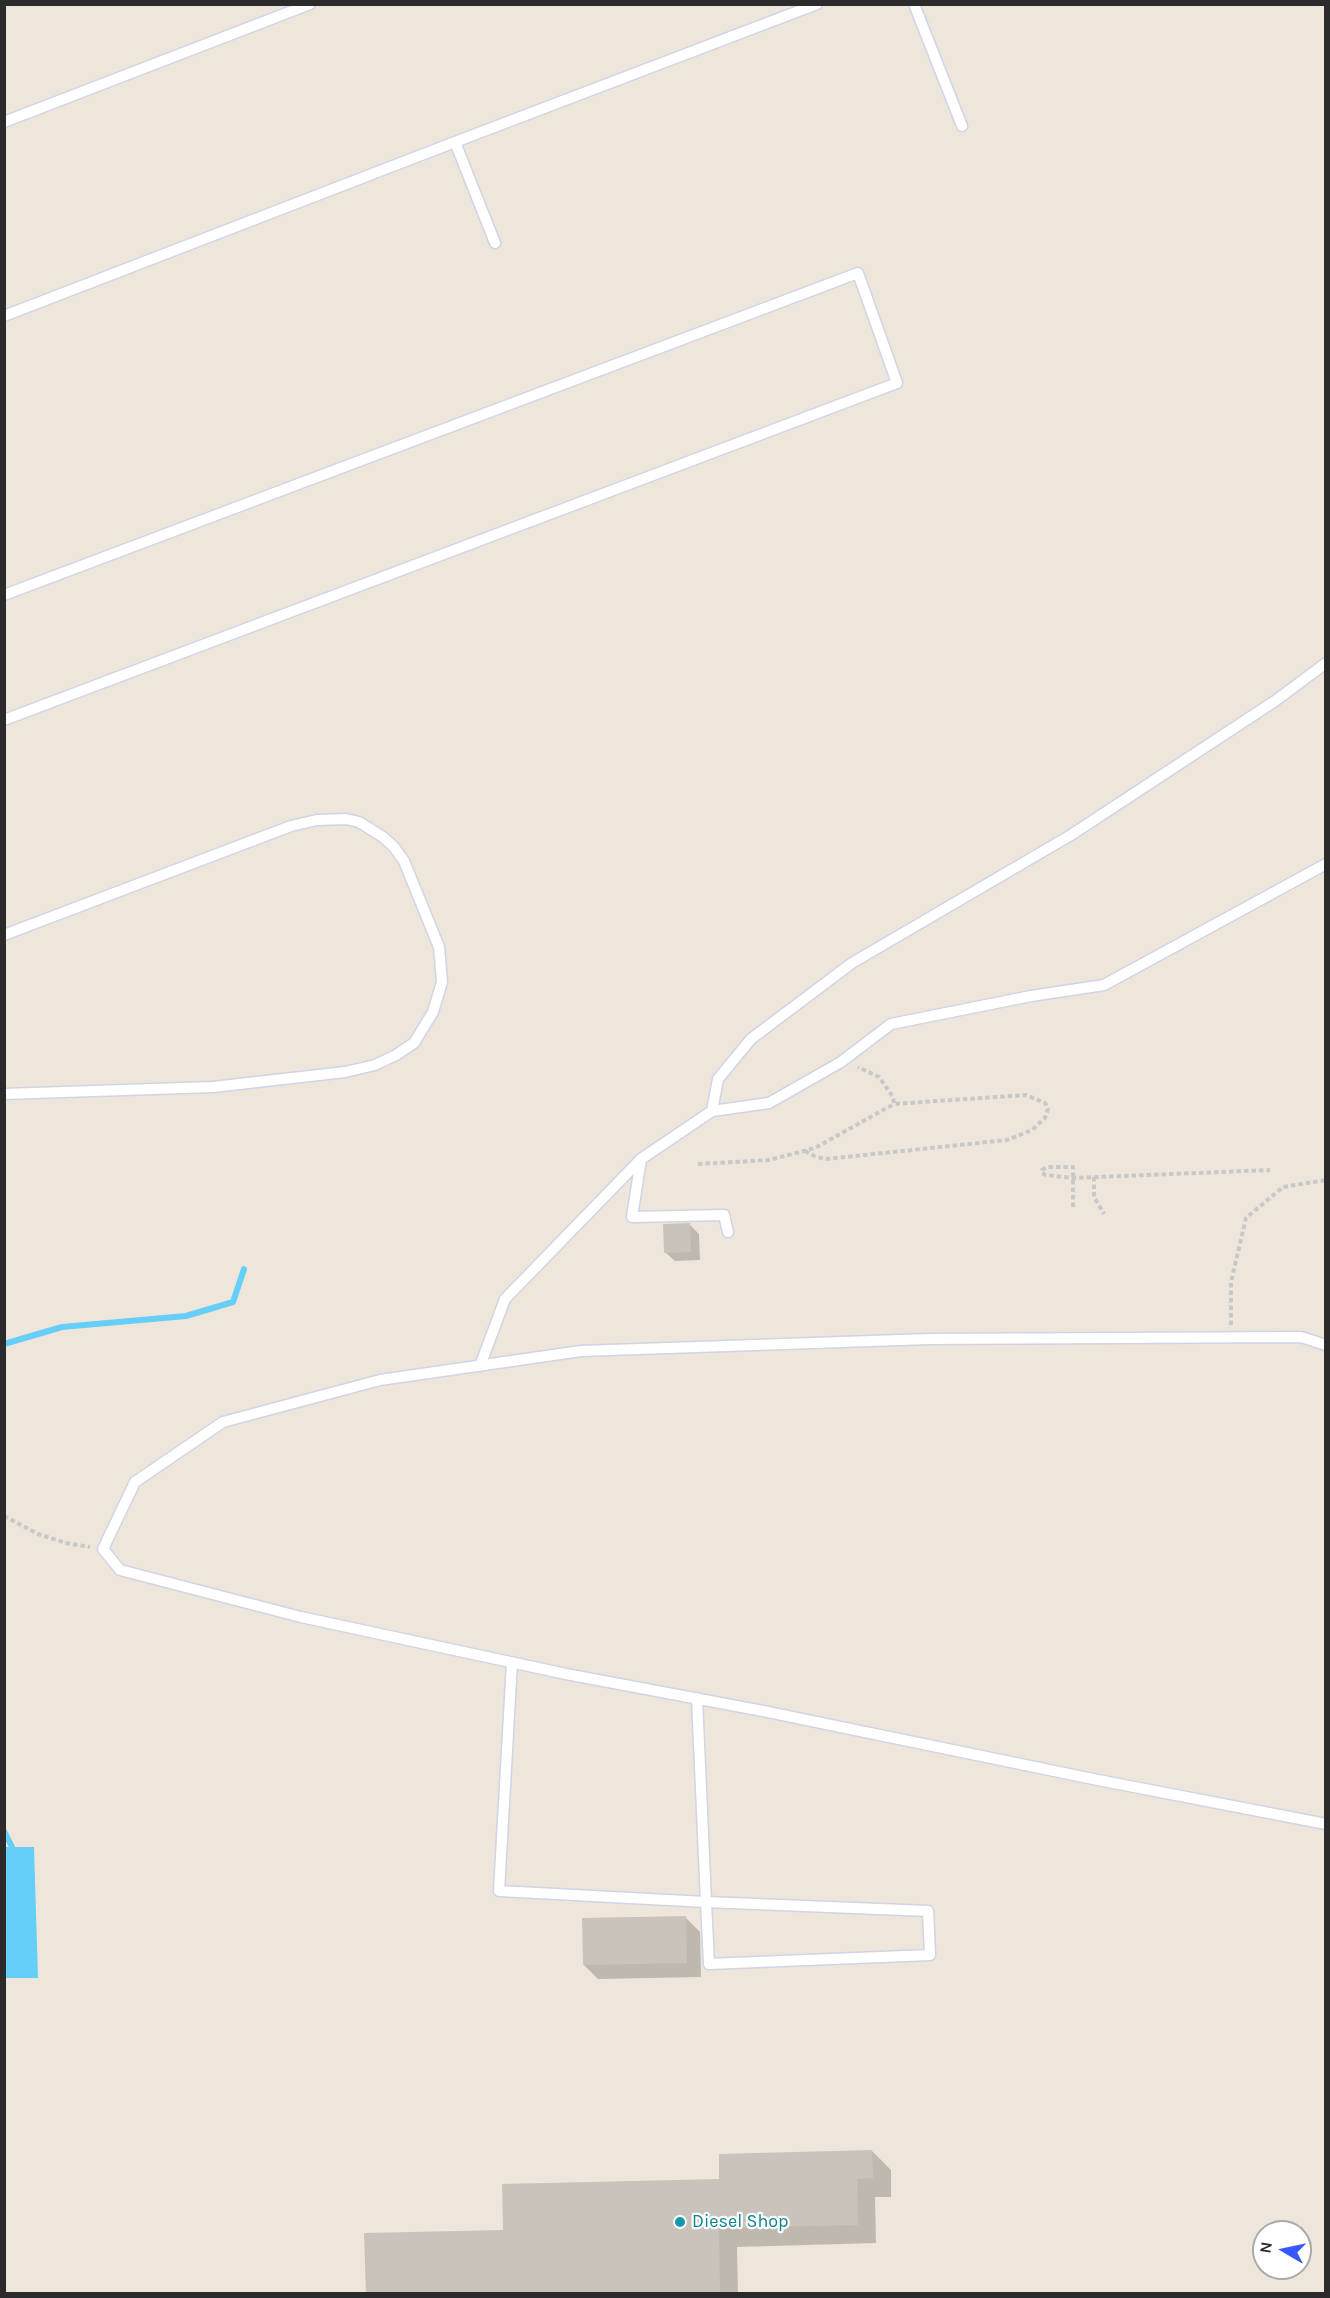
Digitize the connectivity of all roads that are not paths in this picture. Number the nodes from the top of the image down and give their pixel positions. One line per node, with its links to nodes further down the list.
1 (310, 4): 4 (lane)
2 (817, 4): 6 (lane)
3 (914, 4): 5 (lane)
4 (4, 122)
5 (962, 126)
6 (455, 142): 7 (lane); 8 (lane)
7 (495, 243)
8 (4, 316)
9 (4, 595): 11 (lane)
10 (1326, 663): 15 (lane)
11 (4, 720)
12 (1326, 864): 15 (lane)
13 (4, 934): 14 (lane)
14 (4, 1094)
15 (712, 1110): 16 (lane)
16 (641, 1159): 17 (lane); 19 (lane)
17 (728, 1232)
18 (1326, 1345): 19 (lane)
19 (480, 1366): 20 (lane)
20 (512, 1662): 21 (lane); 23 (lane)
21 (697, 1698): 22 (lane); 23 (lane)
22 (1326, 1824)
23 (706, 1902): 23 (lane)

